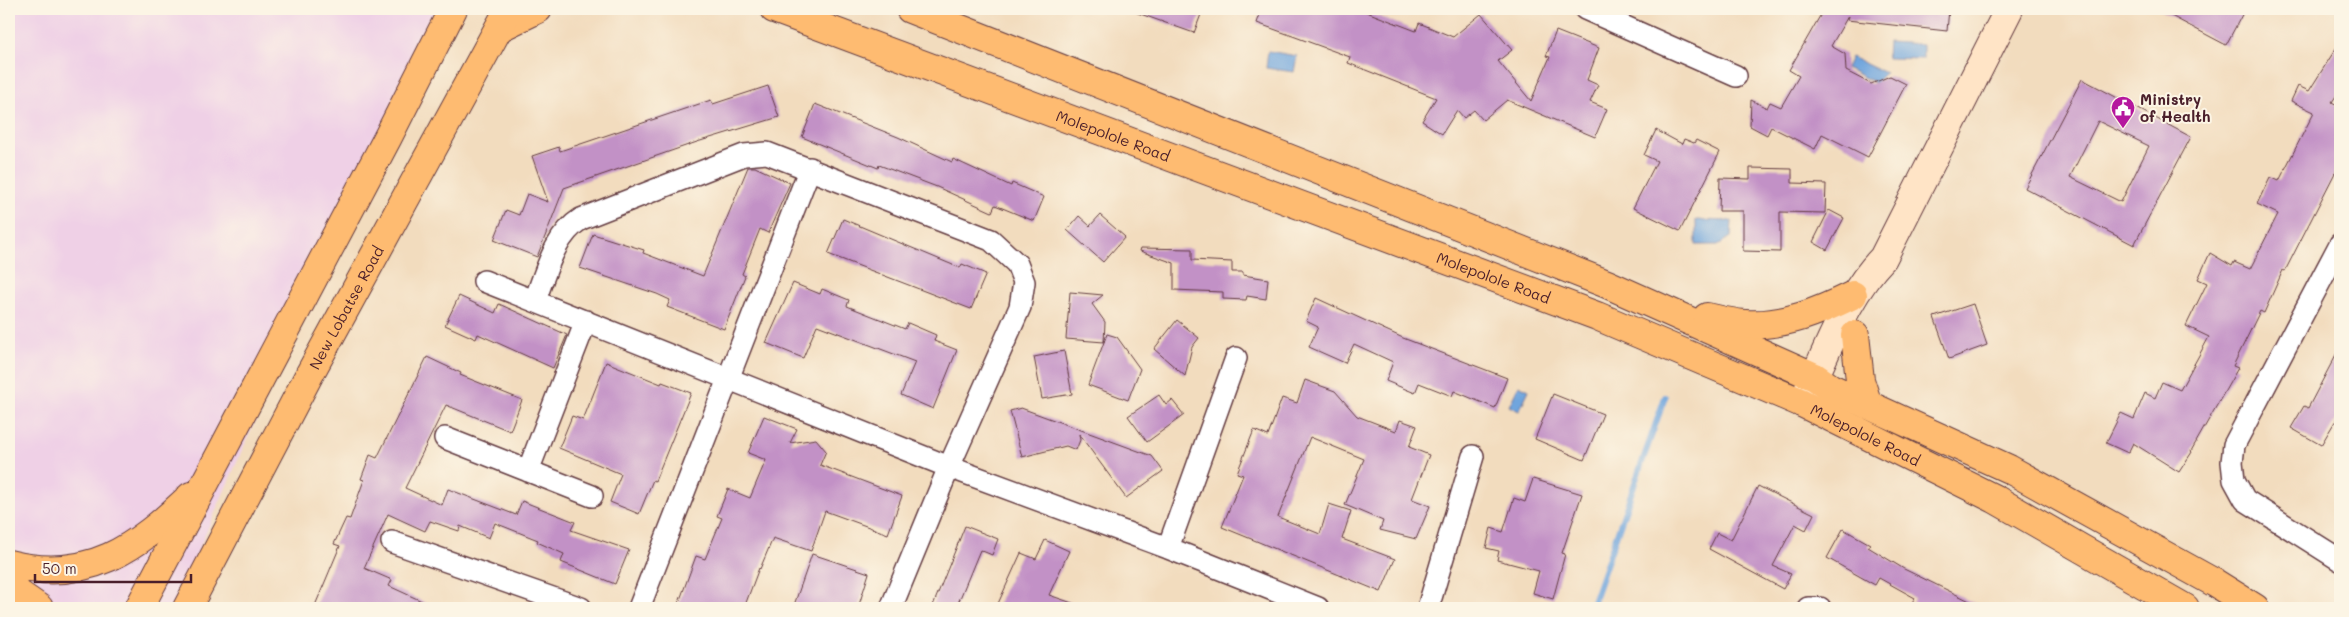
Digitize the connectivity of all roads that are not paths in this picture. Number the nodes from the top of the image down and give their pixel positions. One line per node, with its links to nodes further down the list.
1 (538, 9): 8 (main road)
2 (774, 9): 23 (main road, Molepolole Road)
3 (910, 9): 16 (main road, Molepolole Road)
4 (1585, 9): 7 (street)
5 (2009, 9): 12 (street)
6 (451, 10): 28 (main road)
7 (1624, 16): 9 (street)
8 (504, 18): 37 (main road, New Lobatse Road)
9 (1736, 76)
10 (810, 168): 15 (street); 20 (street); 26 (street)
11 (2340, 244): 32 (street)
12 (1883, 258): 14 (street); 18 (street)
13 (484, 281): 15 (street)
14 (1853, 295): 16 (main road); 21 (street)
15 (535, 300): 17 (street)
16 (1671, 311): 21 (main road, Molepolole Road)
17 (586, 321): 20 (street); 27 (street)
18 (1855, 335): 21 (street); 22 (main road)
19 (1236, 358): 31 (street)
20 (727, 379): 26 (street); 39 (street)
21 (1823, 382): 22 (main road, Molepolole Road); 23 (street)
22 (1868, 405): 46 (main road, Molepolole Road)
23 (1810, 407): 45 (main road, Molepolole Road)
24 (444, 438): 27 (street)
25 (1473, 456): 42 (street)
26 (949, 467): 31 (street); 40 (street)
27 (528, 471): 29 (street)
28 (206, 482): 33 (main road); 36 (main road)
29 (592, 496)
30 (392, 542): 38 (street)
31 (1168, 548): 41 (street)
32 (2340, 560)
33 (9, 564)
34 (9, 587): 35 (main road)
35 (39, 608)
36 (139, 608)
37 (187, 608)
38 (581, 608)
39 (639, 608)
40 (891, 608)
41 (1318, 608)
42 (1428, 608)
43 (1808, 608): 44 (street)
44 (1820, 608)
45 (2185, 608)
46 (2255, 608)

